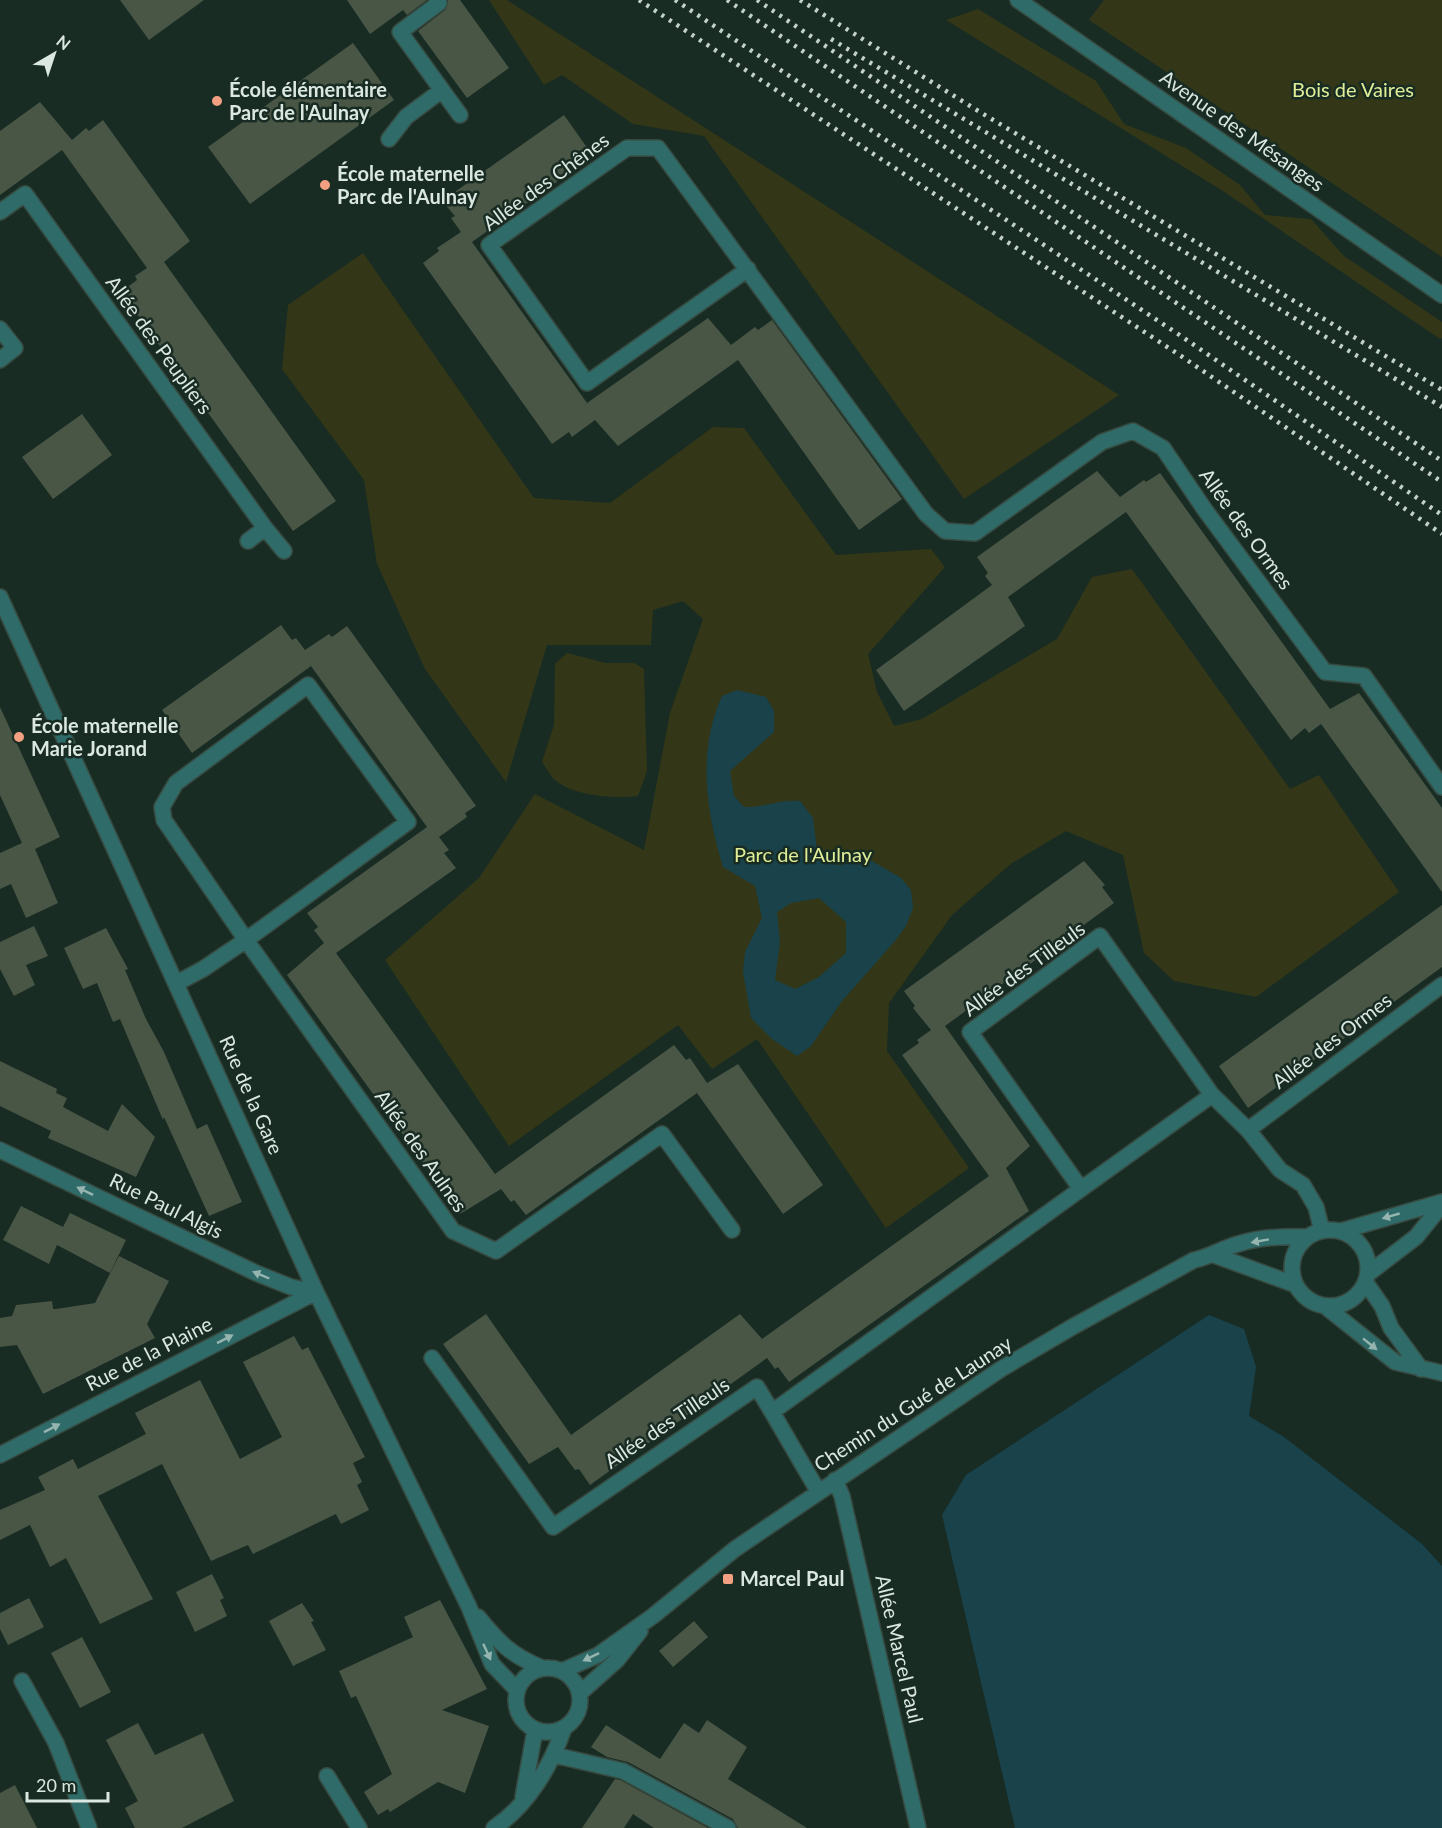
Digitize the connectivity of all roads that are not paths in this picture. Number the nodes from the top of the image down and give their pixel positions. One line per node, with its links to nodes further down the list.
1 (437, 0): 3 (street)
2 (1018, 0): 8 (street, Avenue des Mésanges)
3 (442, 90): 4 (street); 5 (street)
4 (460, 115)
5 (389, 139)
6 (0, 212): 11 (street, Allée des Peupliers)
7 (748, 269): 7 (street, Allée des Chênes); 12 (street, Allée des Chênes)
8 (1442, 296)
9 (0, 329): 10 (street)
10 (0, 360)
11 (265, 528): 13 (street); 14 (street)
12 (975, 533): 16 (street, Allée des Ormes)
13 (248, 541)
14 (285, 551)
15 (0, 597): 18 (street, Rue de la Gare)
16 (1442, 787)
17 (246, 940): 17 (street, Allée des Aulnes); 18 (street, Allée des Aulnes); 25 (street, Allée des Aulnes)
18 (177, 983): 32 (street, Rue de la Gare)
19 (1442, 985): 21 (street, Allée des Ormes)
20 (1212, 1095): 21 (street, Allée des Tilleuls); 23 (street); 23 (street, Allée des Tilleuls)
21 (1248, 1130): 26 (street, Allée des Tilleuls)
22 (0, 1150): 32 (street, Rue Paul Algis, one-way to 22)
23 (1081, 1189): 37 (street)
24 (1442, 1203): 27 (street, one-way to 27); 30 (street)
25 (732, 1230)
26 (1322, 1231): 27 (street); 28 (street)
27 (1341, 1231): 30 (street)
28 (1307, 1238): 29 (street, Chemin du Gué de Launay, one-way to 29); 31 (street)
29 (1214, 1256): 31 (street); 39 (street, Chemin du Gué de Launay)
30 (1367, 1278): 33 (street); 35 (street)
31 (1296, 1285): 33 (street)
32 (316, 1292): 38 (street, Rue de la Plaine, one-way to 32); 41 (street, Rue de la Gare)
33 (1326, 1307): 35 (street, one-way to 35)
34 (432, 1358): 37 (street, Allée des Tilleuls)
35 (1421, 1369): 36 (street)
36 (1442, 1373)
37 (772, 1412): 40 (street)
38 (0, 1455)
39 (835, 1480): 40 (street, Chemin du Gué de Launay); 57 (street, Allée Marcel Paul)
40 (818, 1491): 42 (street, Chemin du Gué de Launay)
41 (469, 1607): 43 (street, Rue de la Gare); 46 (street, Rue de la Gare, one-way to 46)
42 (653, 1616): 44 (street, Chemin du Gué de Launay, one-way to 44); 47 (street, Chemin du Gué de Launay)
43 (542, 1668): 44 (street); 46 (street)
44 (562, 1671): 47 (street)
45 (22, 1681): 53 (street)
46 (517, 1690): 49 (street)
47 (580, 1693): 48 (street)
48 (564, 1728): 49 (street); 50 (street)
49 (535, 1730): 52 (street)
50 (554, 1755): 52 (street); 56 (street)
51 (327, 1776): 54 (street)
52 (523, 1799): 55 (street)
53 (89, 1828)
54 (359, 1828)
55 (494, 1828)
56 (728, 1828)
57 (918, 1828)

